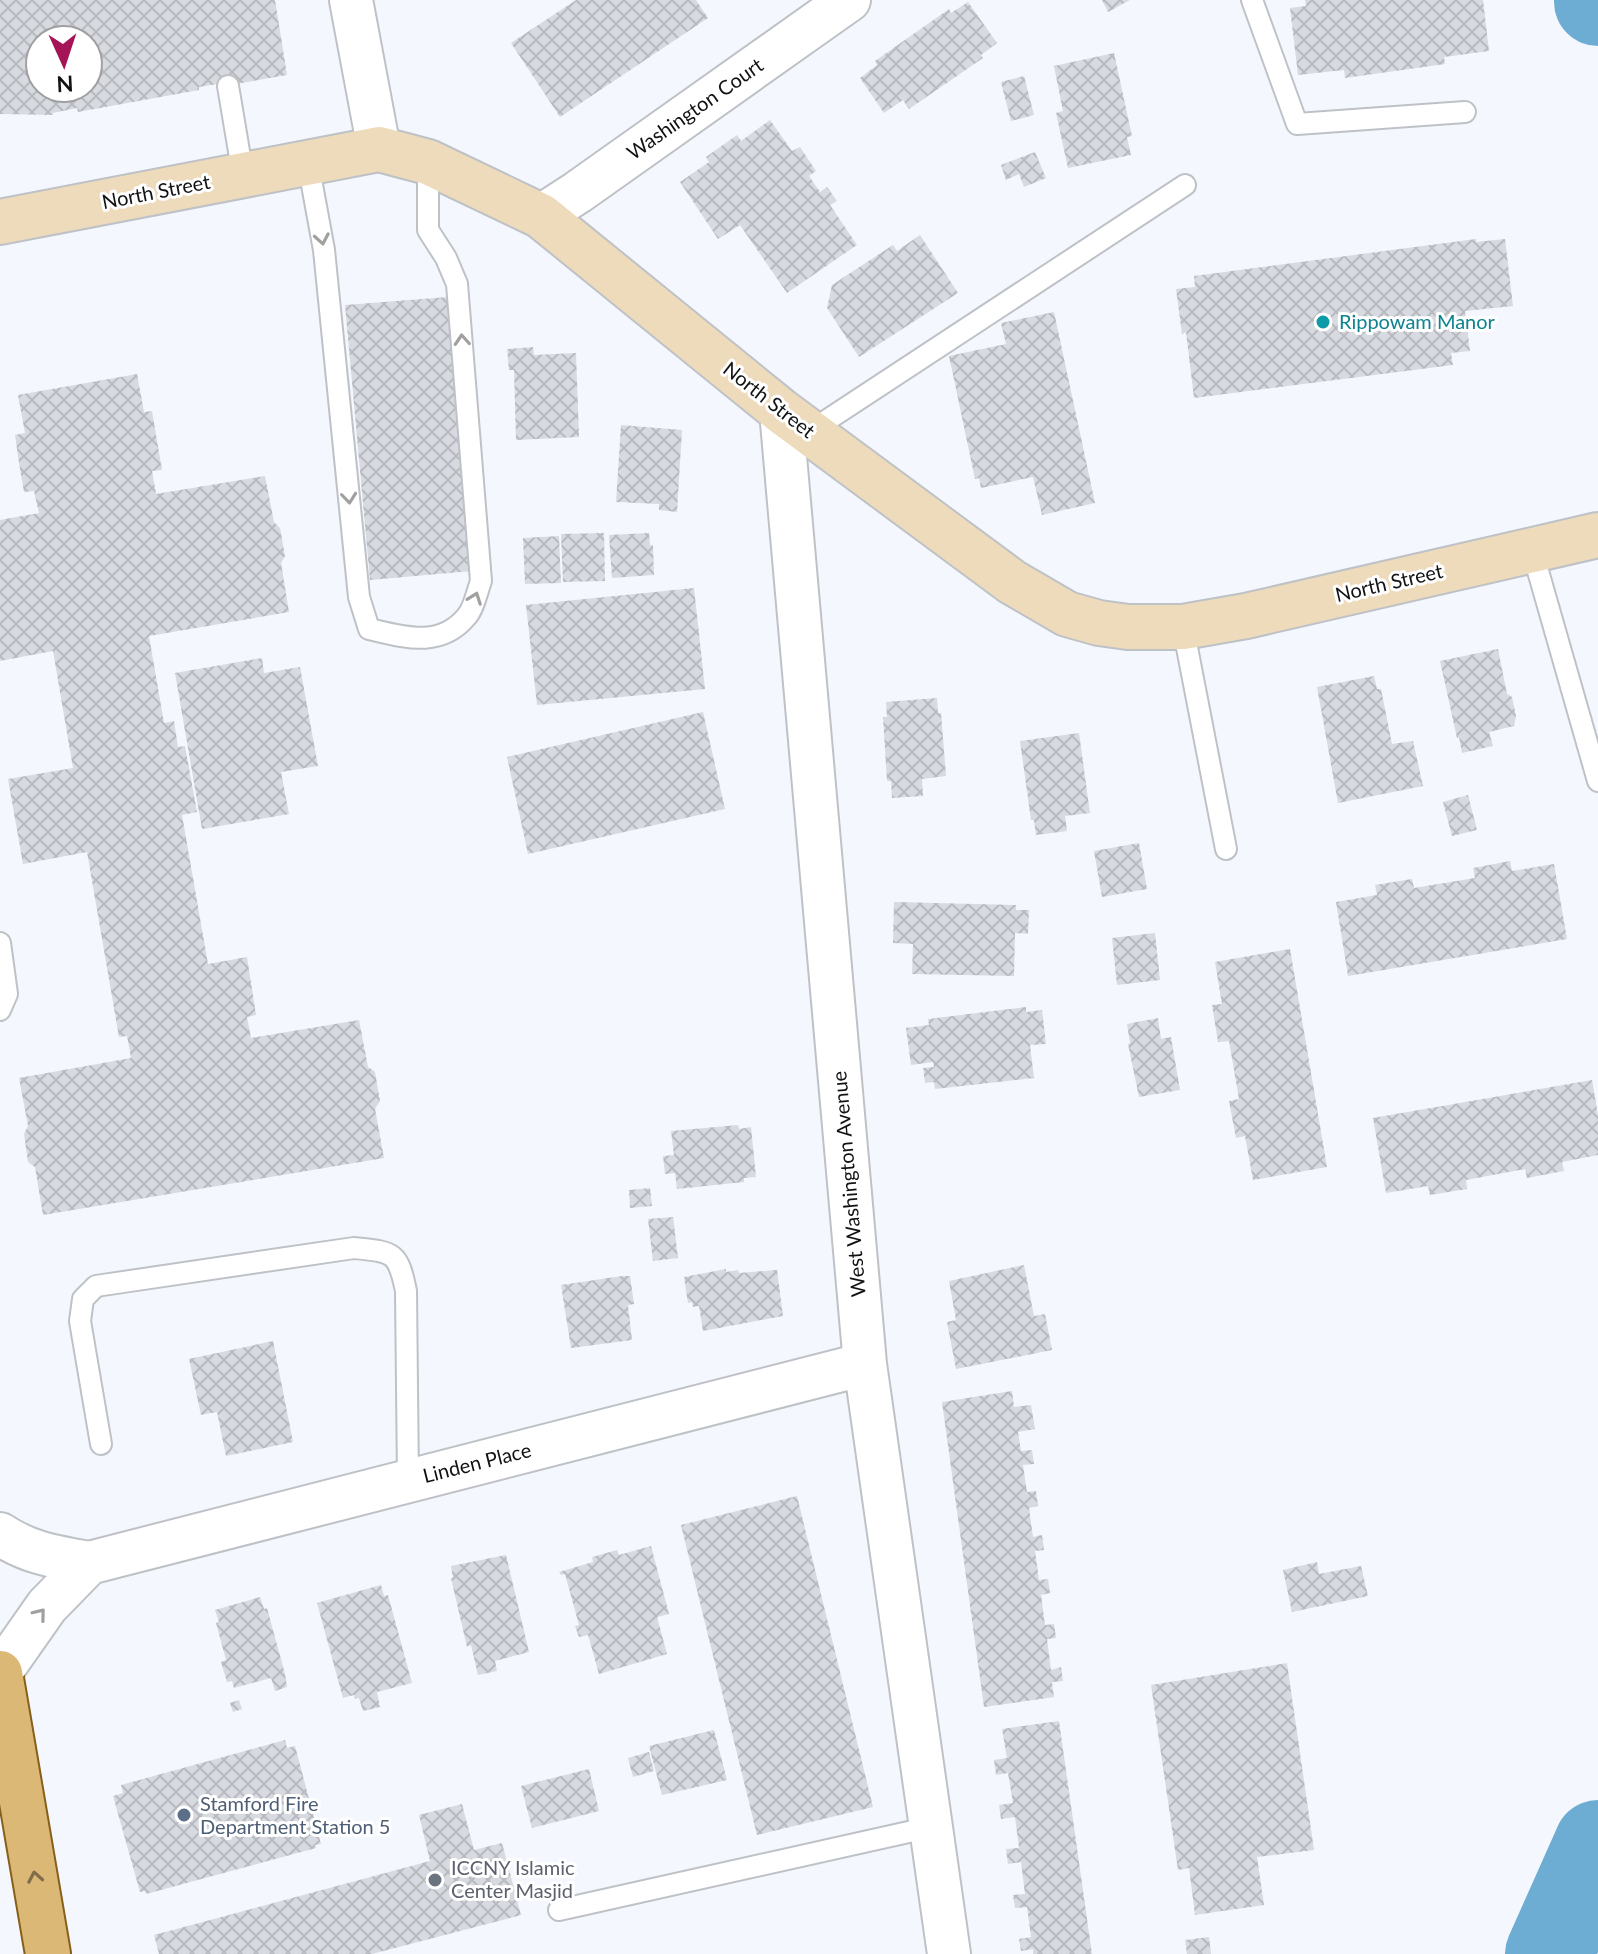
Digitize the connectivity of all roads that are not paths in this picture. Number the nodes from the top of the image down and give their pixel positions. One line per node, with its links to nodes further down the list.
1 (351, 0): 6 (street)
2 (849, 0): 11 (street, Washington Court)
3 (1252, 0): 5 (lane)
4 (228, 86): 9 (lane)
5 (1465, 112)
6 (379, 149): 7 (street, North Street); 8 (street, North Street)
7 (428, 162): 8 (lane, one-way to 7); 11 (street, North Street)
8 (308, 163): 9 (street, North Street)
9 (243, 175): 12 (street, North Street)
10 (1185, 185): 13 (lane)
11 (541, 216): 13 (street, North Street)
12 (0, 222)
13 (795, 422): 16 (street, North Street); 21 (street, West Washington Avenue)
14 (1598, 535): 15 (street, North Street)
15 (1538, 549): 16 (street, North Street); 17 (lane)
16 (1183, 627): 18 (lane)
17 (1598, 781)
18 (1226, 849)
19 (0, 943): 20 (lane)
20 (0, 1010)
21 (865, 1364): 23 (street, Linden Place); 27 (street, West Washington Avenue)
22 (101, 1444): 23 (lane)
23 (408, 1481): 25 (street, Linden Place)
24 (0, 1534): 25 (street, Linden Place)
25 (89, 1563): 26 (street, one-way to 25)
26 (0, 1673): 29 (main road, one-way to 26)
27 (931, 1827): 28 (lane); 30 (street, West Washington Avenue)
28 (559, 1910)
29 (48, 1954)
30 (949, 1954)

